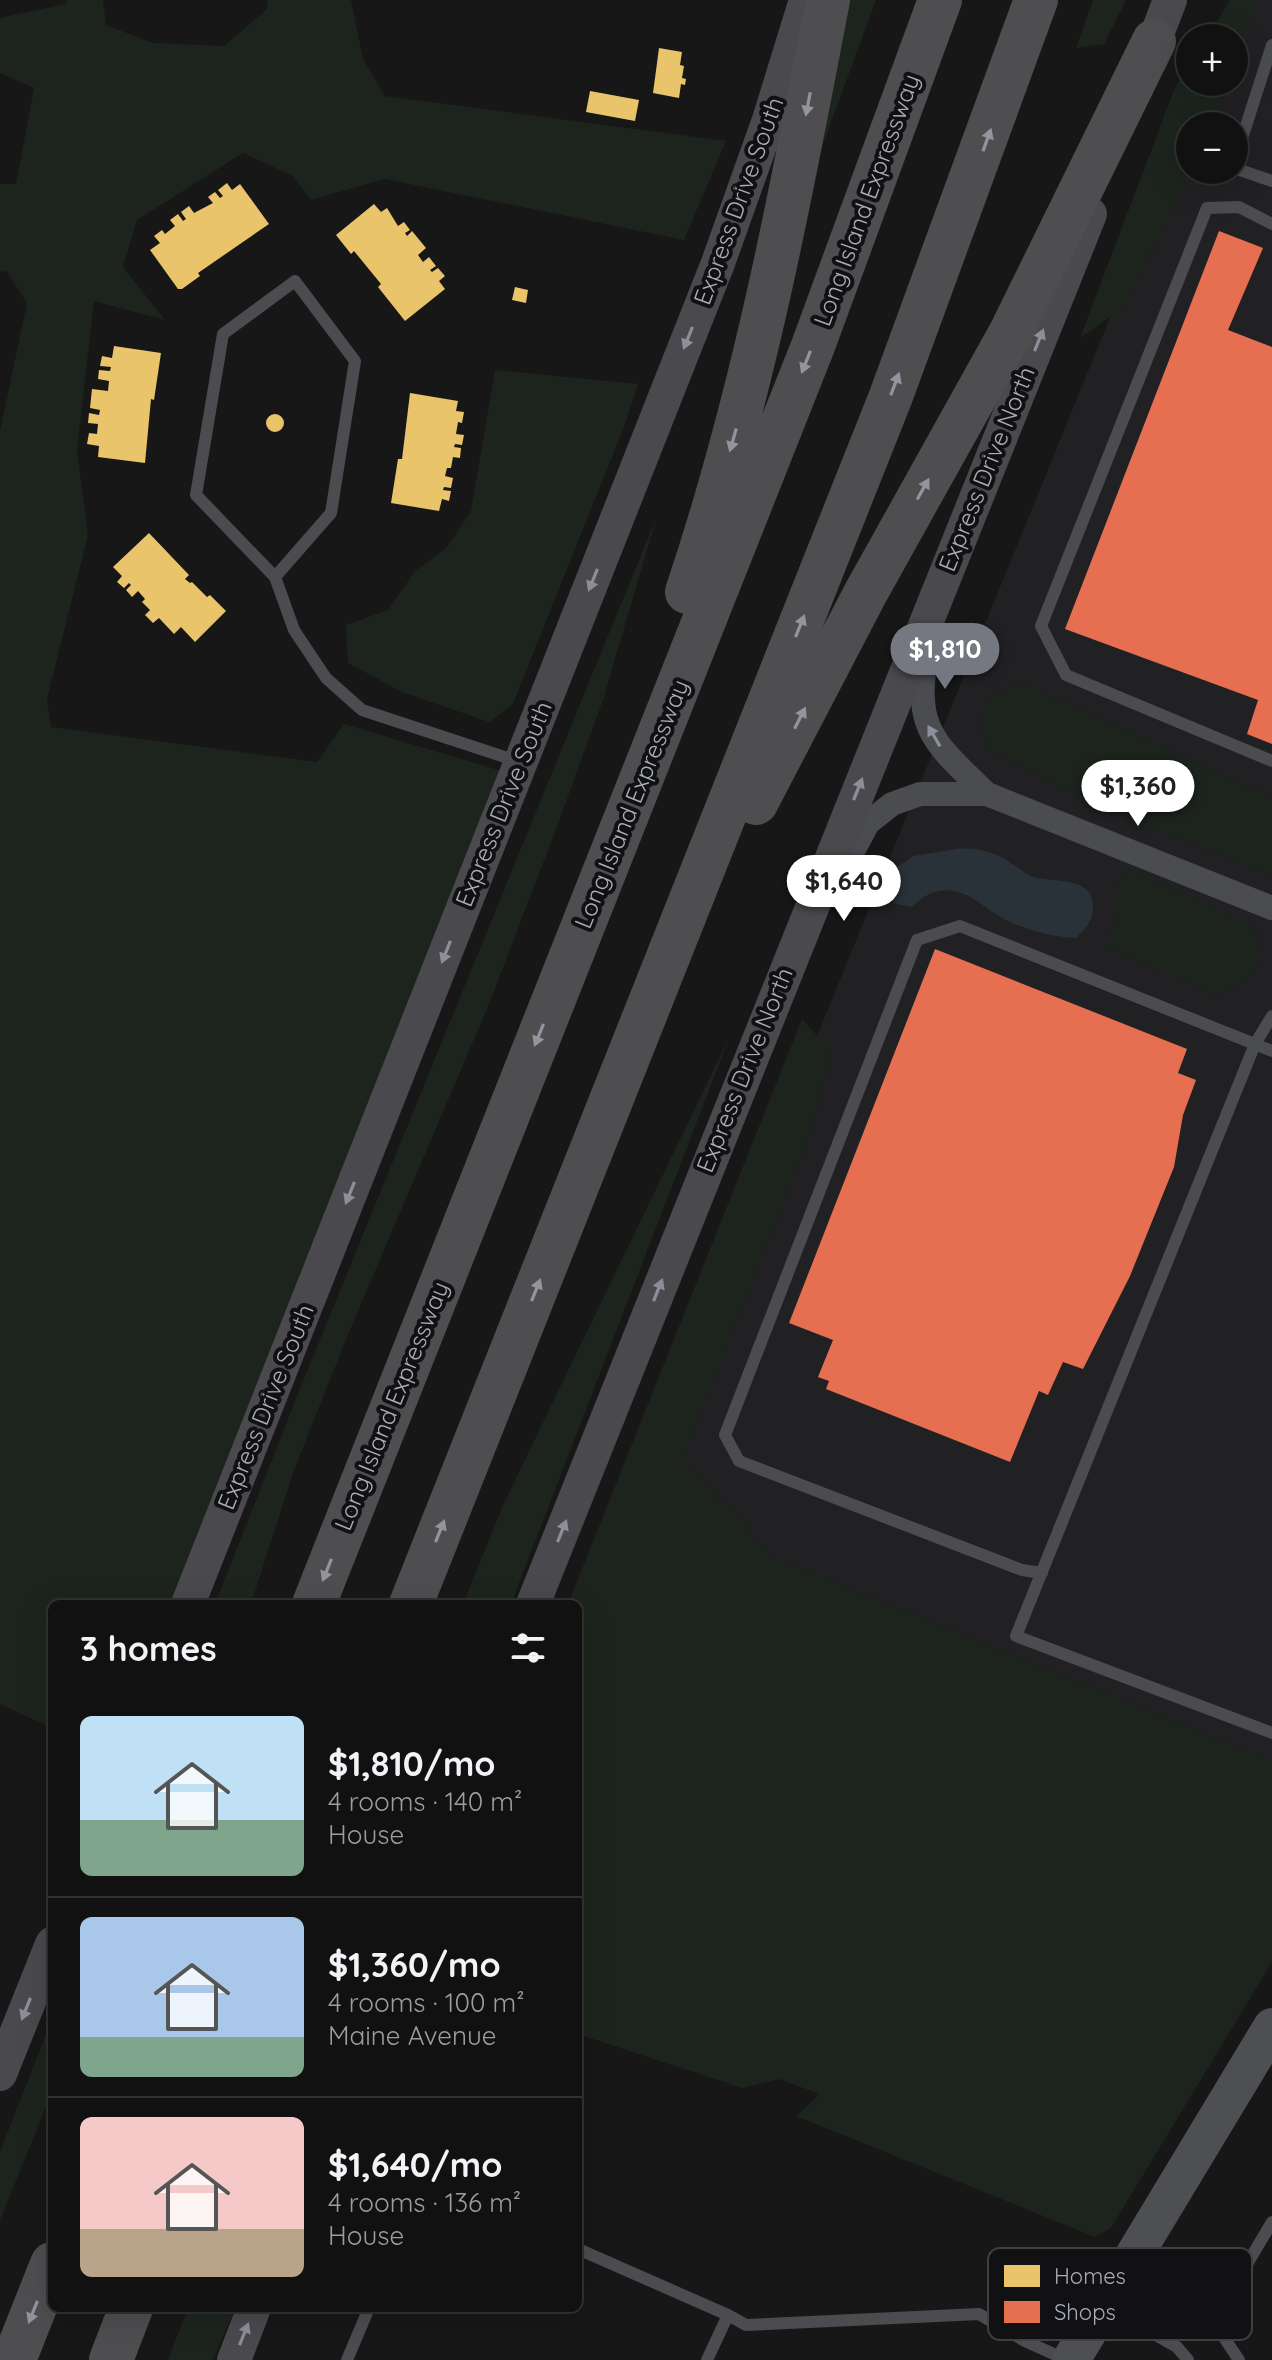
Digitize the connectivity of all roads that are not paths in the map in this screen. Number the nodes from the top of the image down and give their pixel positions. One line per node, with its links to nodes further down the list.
1 (806, 0): 15 (main road, Express Drive South, one-way to 15)
2 (828, 0): 18 (highway, one-way to 18)
3 (940, 0): 18 (highway, Long Island Expressway, one-way to 18)
4 (1036, 0): 23 (highway, one-way to 4)
5 (1170, 0): 6 (main road, Express Drive North)
6 (1154, 41): 13 (main road, Express Drive North, one-way to 6); 23 (highway, one-way to 6)
7 (1272, 45): 8 (lane)
8 (1248, 121)
9 (1248, 172): 10 (lane)
10 (1272, 181)
11 (1272, 224): 14 (lane)
12 (275, 577): 12 (lane); 15 (lane)
13 (942, 581): 16 (street, one-way to 13); 22 (main road, Express Drive North, one-way to 13)
14 (1272, 761)
15 (521, 762): 25 (main road, Express Drive South, one-way to 25)
16 (987, 794): 17 (street); 22 (street)
17 (1272, 908)
18 (568, 963): 26 (highway, Long Island Expressway, one-way to 26)
19 (1272, 1016): 20 (lane)
20 (1255, 1044): 21 (lane); 24 (lane); 24 (lane)
21 (1272, 1051)
22 (735, 1094): 28 (main road, Express Drive North, one-way to 22)
23 (605, 1114): 27 (highway, one-way to 23)
24 (1042, 1573): 29 (lane)
25 (190, 1600)
26 (316, 1600)
27 (413, 1600)
28 (535, 1600)
29 (1272, 1733)
30 (48, 1954): 32 (main road, one-way to 32)
31 (1272, 2027): 34 (main road)
32 (0, 2074)
33 (1272, 2222): 36 (lane)
34 (1140, 2248)
35 (582, 2251): 42 (lane)
36 (1252, 2256)
37 (48, 2274): 48 (highway, one-way to 48)
38 (129, 2312): 49 (highway)
39 (137, 2312): 50 (highway)
40 (252, 2312): 51 (main road, one-way to 40)
41 (367, 2312): 52 (lane)
42 (728, 2315): 43 (lane); 53 (lane)
43 (988, 2319)
44 (1023, 2340): 54 (lane)
45 (1082, 2340): 54 (main road)
46 (1165, 2340): 55 (lane)
47 (1226, 2340): 56 (lane)
48 (14, 2360)
49 (111, 2360)
50 (122, 2360)
51 (234, 2360)
52 (347, 2360)
53 (707, 2360)
54 (1069, 2360)
55 (1188, 2360)
56 (1239, 2360)

